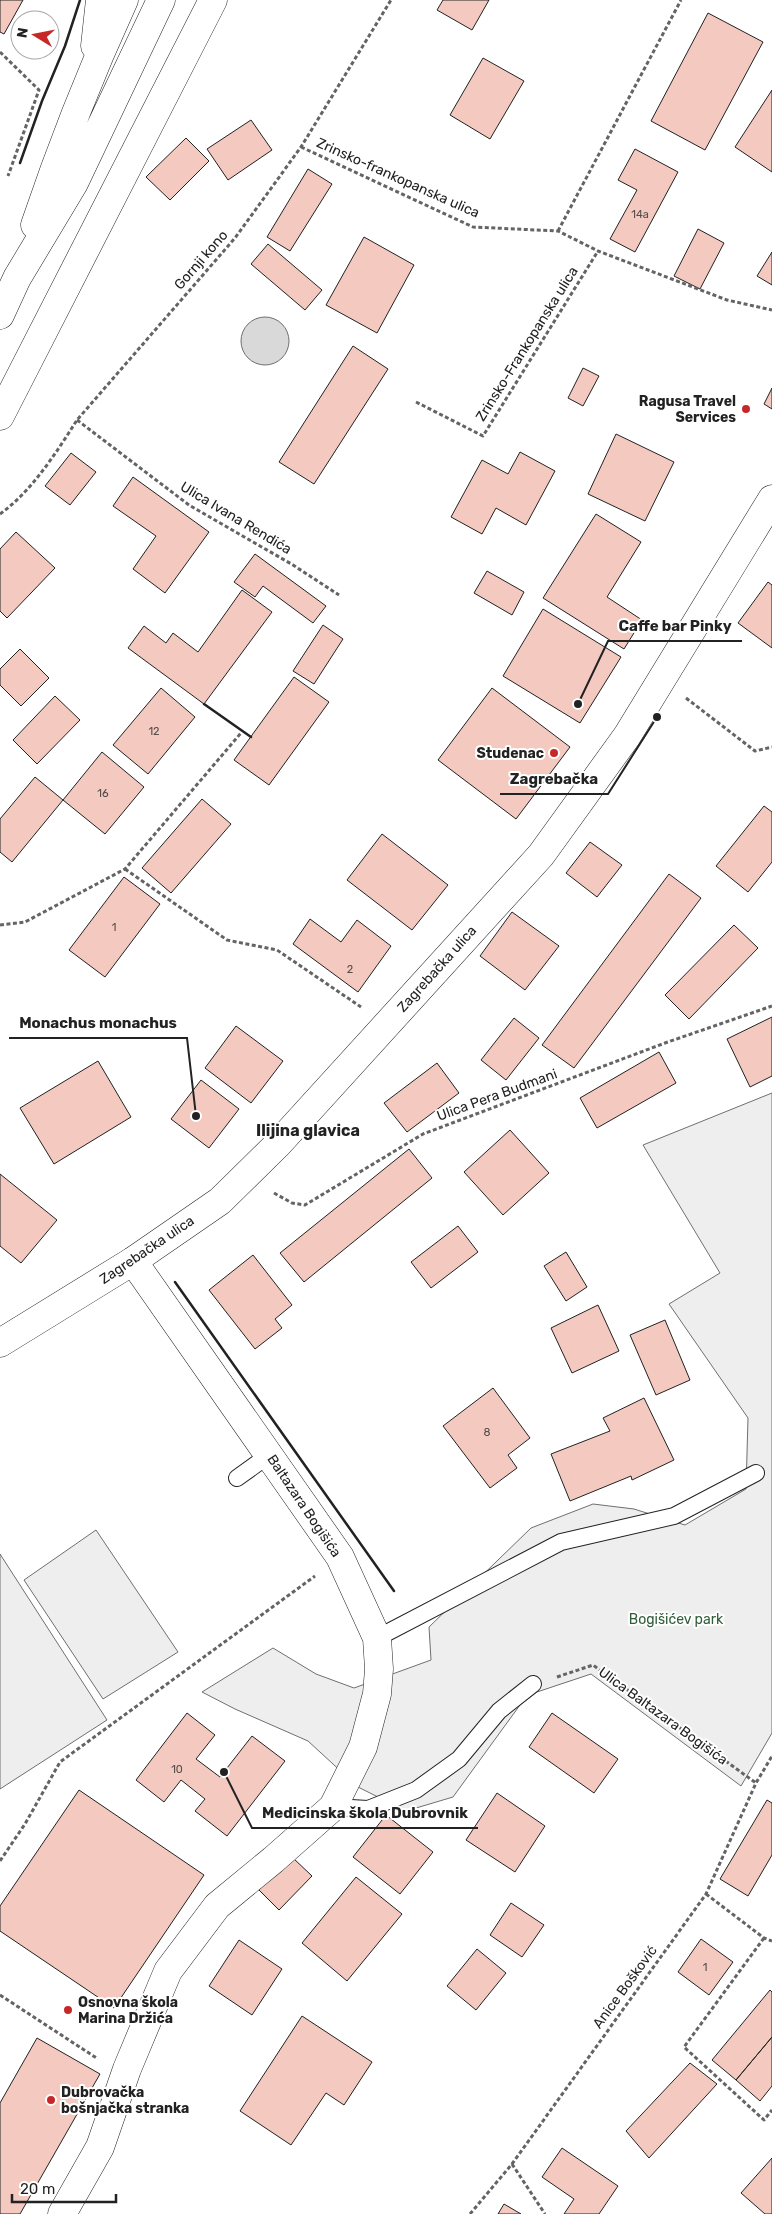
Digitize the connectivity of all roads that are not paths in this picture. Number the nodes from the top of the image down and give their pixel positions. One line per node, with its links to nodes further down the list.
1 (100, 0): 5 (street)
2 (124, 0): 5 (street)
3 (162, 0): 6 (street)
4 (213, 0): 8 (street)
5 (93, 68): 6 (street)
6 (17, 278): 7 (street)
7 (0, 315)
8 (0, 416)
9 (772, 499): 10 (street, Zagrebačka ulica)
10 (133, 1261): 11 (street, Zagrebačka ulica); 12 (street, Baltazara Bogišića)
11 (0, 1343)
12 (269, 1455): 14 (lane); 15 (street, Baltazara Bogišića)
13 (756, 1473): 15 (lane)
14 (237, 1478)
15 (376, 1638): 17 (street, Baltazara Bogišića)
16 (533, 1684): 17 (lane)
17 (333, 1807): 18 (street)
18 (62, 2214)

